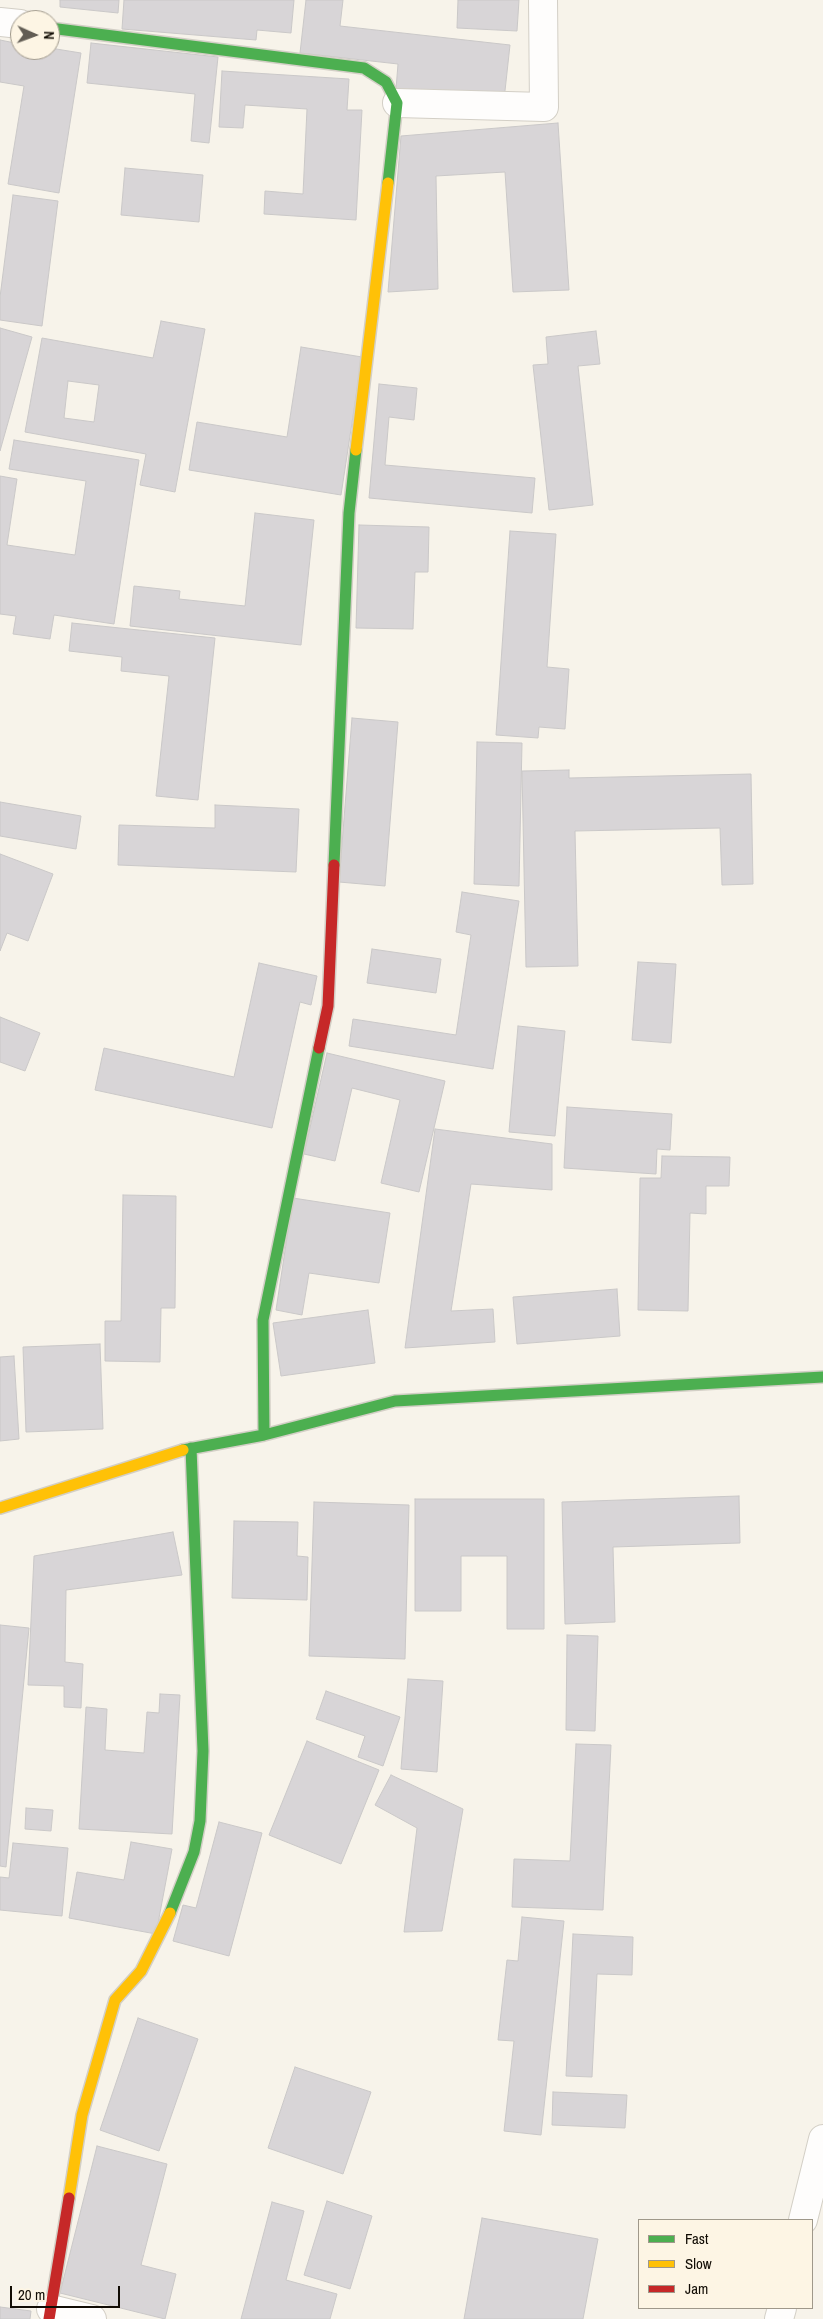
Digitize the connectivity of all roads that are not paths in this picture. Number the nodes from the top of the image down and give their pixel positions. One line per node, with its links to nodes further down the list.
1 (543, 0): 3 (street)
2 (60, 29): 3 (street)
3 (397, 103): 5 (street)
4 (823, 1378): 5 (street)
5 (264, 1435): 6 (street)
6 (191, 1448): 7 (street); 10 (street)
7 (0, 1508)
8 (823, 2139): 9 (street)
9 (803, 2219)
10 (50, 2314): 11 (street)
11 (92, 2319)

